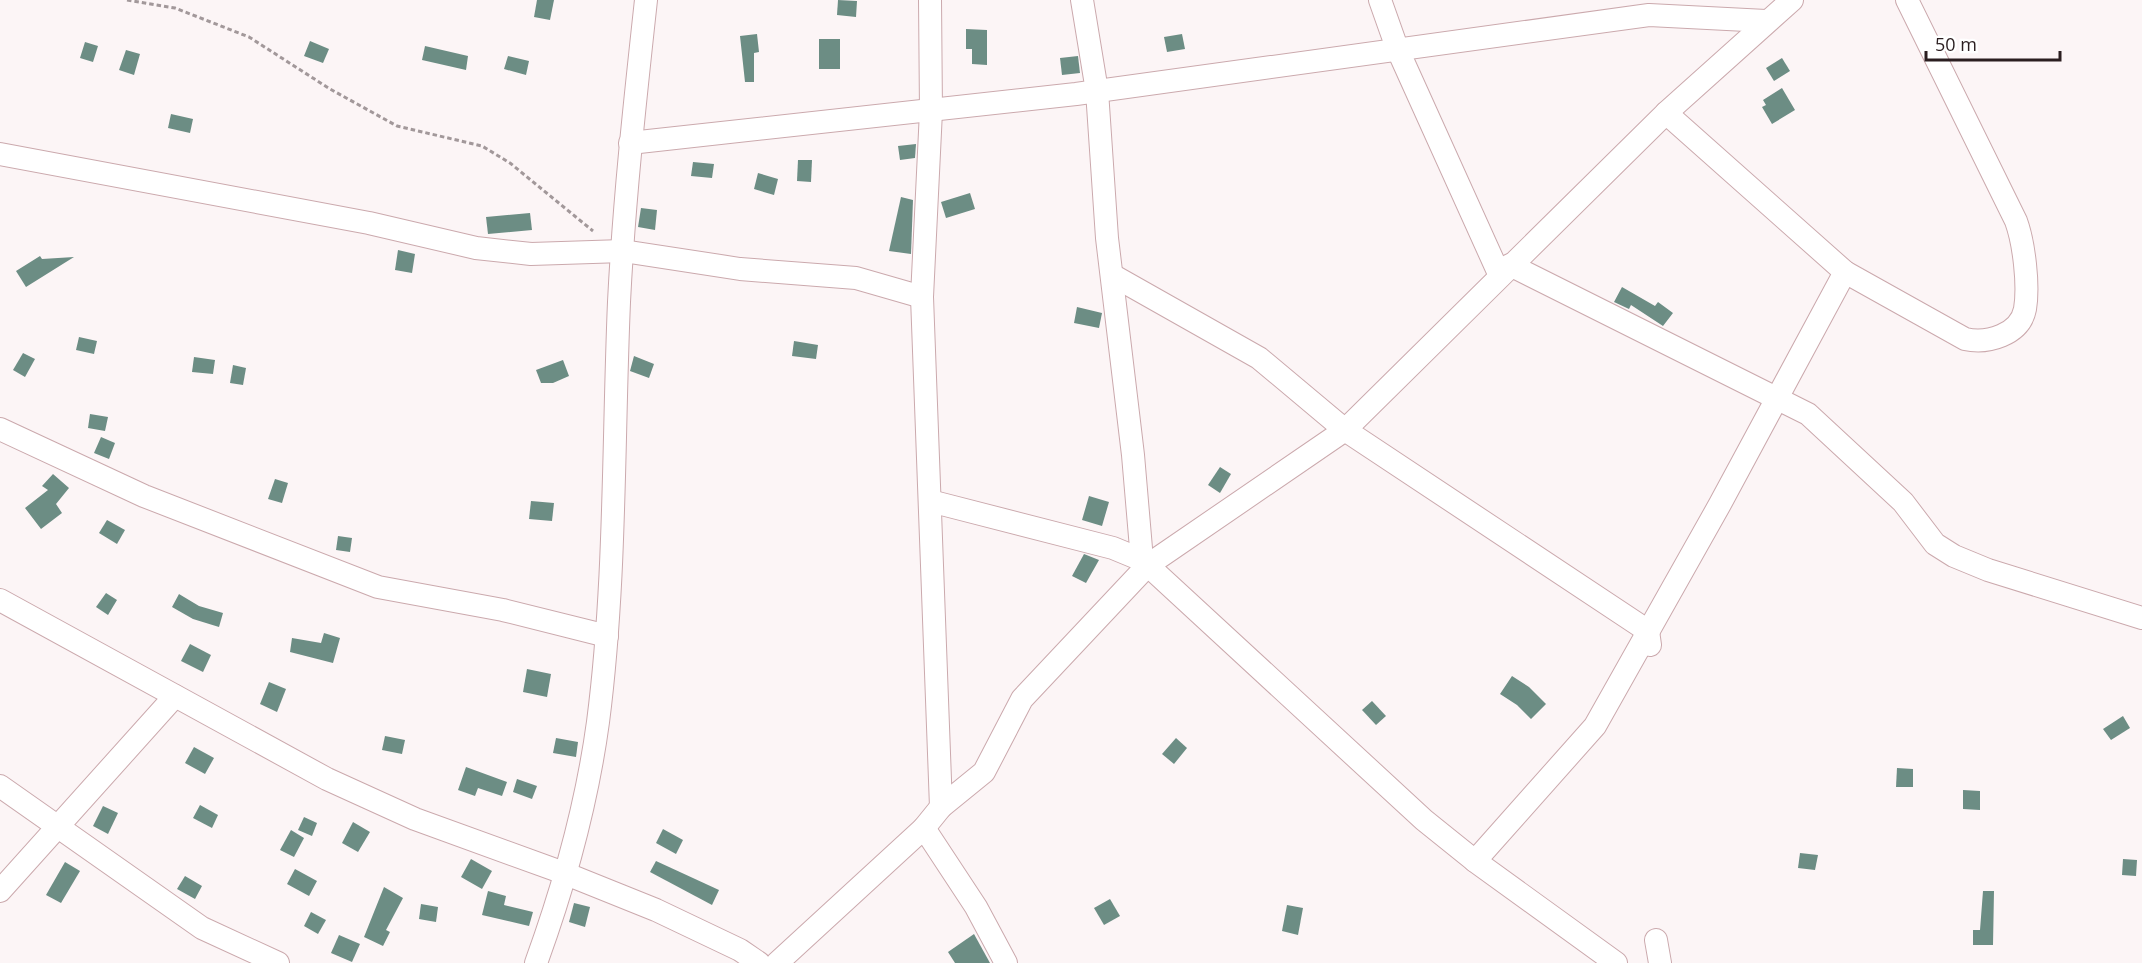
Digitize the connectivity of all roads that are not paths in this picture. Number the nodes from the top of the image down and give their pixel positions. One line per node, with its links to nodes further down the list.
1 (646, 0): 12 (street)
2 (930, 0): 10 (street)
3 (1082, 0): 9 (street)
4 (1380, 0): 8 (street)
5 (1792, 0): 7 (street)
6 (1907, 0): 16 (street)
7 (1766, 21): 8 (street); 11 (street)
8 (1398, 48): 9 (street); 15 (street)
9 (1097, 91): 10 (street); 17 (street)
10 (931, 111): 12 (street); 18 (street)
11 (1666, 113): 15 (street); 16 (street)
12 (630, 142): 14 (street)
13 (0, 154): 14 (street)
14 (623, 251): 18 (street); 26 (street)
15 (1505, 271): 19 (street); 21 (street)
16 (1845, 272): 19 (street)
17 (1112, 275): 21 (street); 23 (street)
18 (922, 297): 22 (street)
19 (1777, 397): 25 (street); 27 (street)
20 (0, 429): 26 (street)
21 (1345, 430): 23 (street); 27 (street)
22 (930, 501): 23 (street); 30 (street)
23 (1145, 562): 30 (street); 33 (street)
24 (0, 600): 28 (street)
25 (2142, 618)
26 (607, 636): 34 (street)
27 (1649, 638): 33 (street)
28 (175, 696): 31 (street); 34 (street)
29 (0, 786): 31 (street)
30 (941, 807): 32 (street)
31 (58, 827): 35 (street); 37 (street)
32 (924, 828): 40 (street); 41 (street)
33 (1475, 861): 42 (street)
34 (564, 873): 38 (street); 39 (street)
35 (0, 891)
36 (1656, 940): 43 (street)
37 (278, 963)
38 (536, 963)
39 (759, 963)
40 (777, 963)
41 (1006, 963)
42 (1616, 963)
43 (1660, 963)

